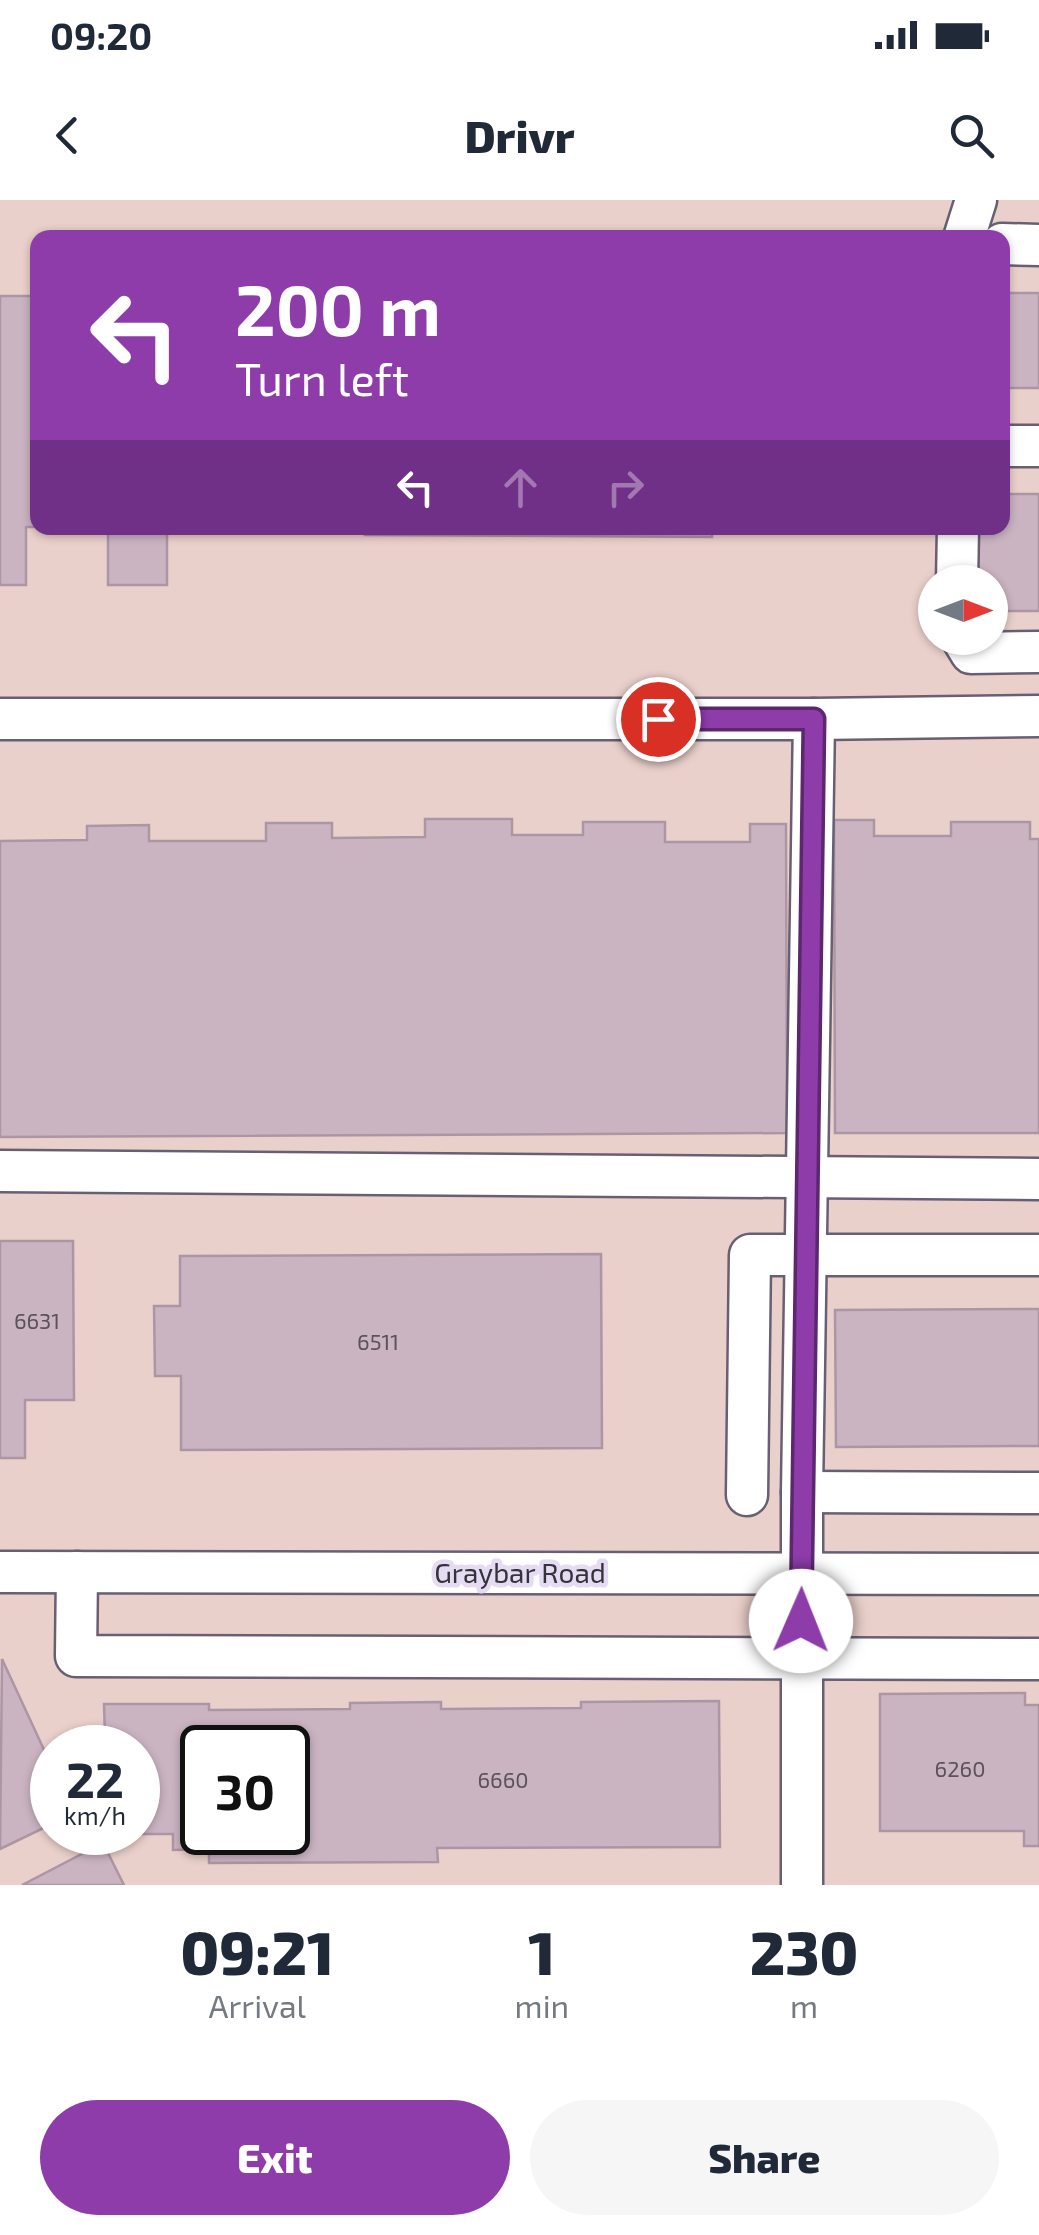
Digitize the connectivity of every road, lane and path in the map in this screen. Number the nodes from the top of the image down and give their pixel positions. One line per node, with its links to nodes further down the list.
1 (976, 200): 2 (street)
2 (967, 230)
3 (1010, 244): 4 (street)
4 (1039, 245)
5 (1010, 446): 6 (street)
6 (1039, 446)
7 (958, 535): 8 (street)
8 (958, 565)
9 (1008, 652): 10 (street)
10 (1039, 652)
11 (1039, 716): 13 (street)
12 (0, 719): 13 (street)
13 (814, 719): 15 (street)
14 (0, 1171): 15 (street)
15 (807, 1178): 16 (street); 17 (street)
16 (1039, 1179)
17 (806, 1255): 18 (street); 19 (street); 21 (street)
18 (1039, 1255)
19 (802, 1492): 20 (street); 24 (street)
20 (1039, 1493)
21 (747, 1495)
22 (0, 1572): 23 (street, Graybar Road)
23 (77, 1572): 24 (street, Graybar Road); 26 (street)
24 (802, 1573): 25 (street, Graybar Road); 26 (street)
25 (1039, 1574)
26 (802, 1659): 27 (street); 28 (street)
27 (1039, 1659)
28 (802, 1885)

